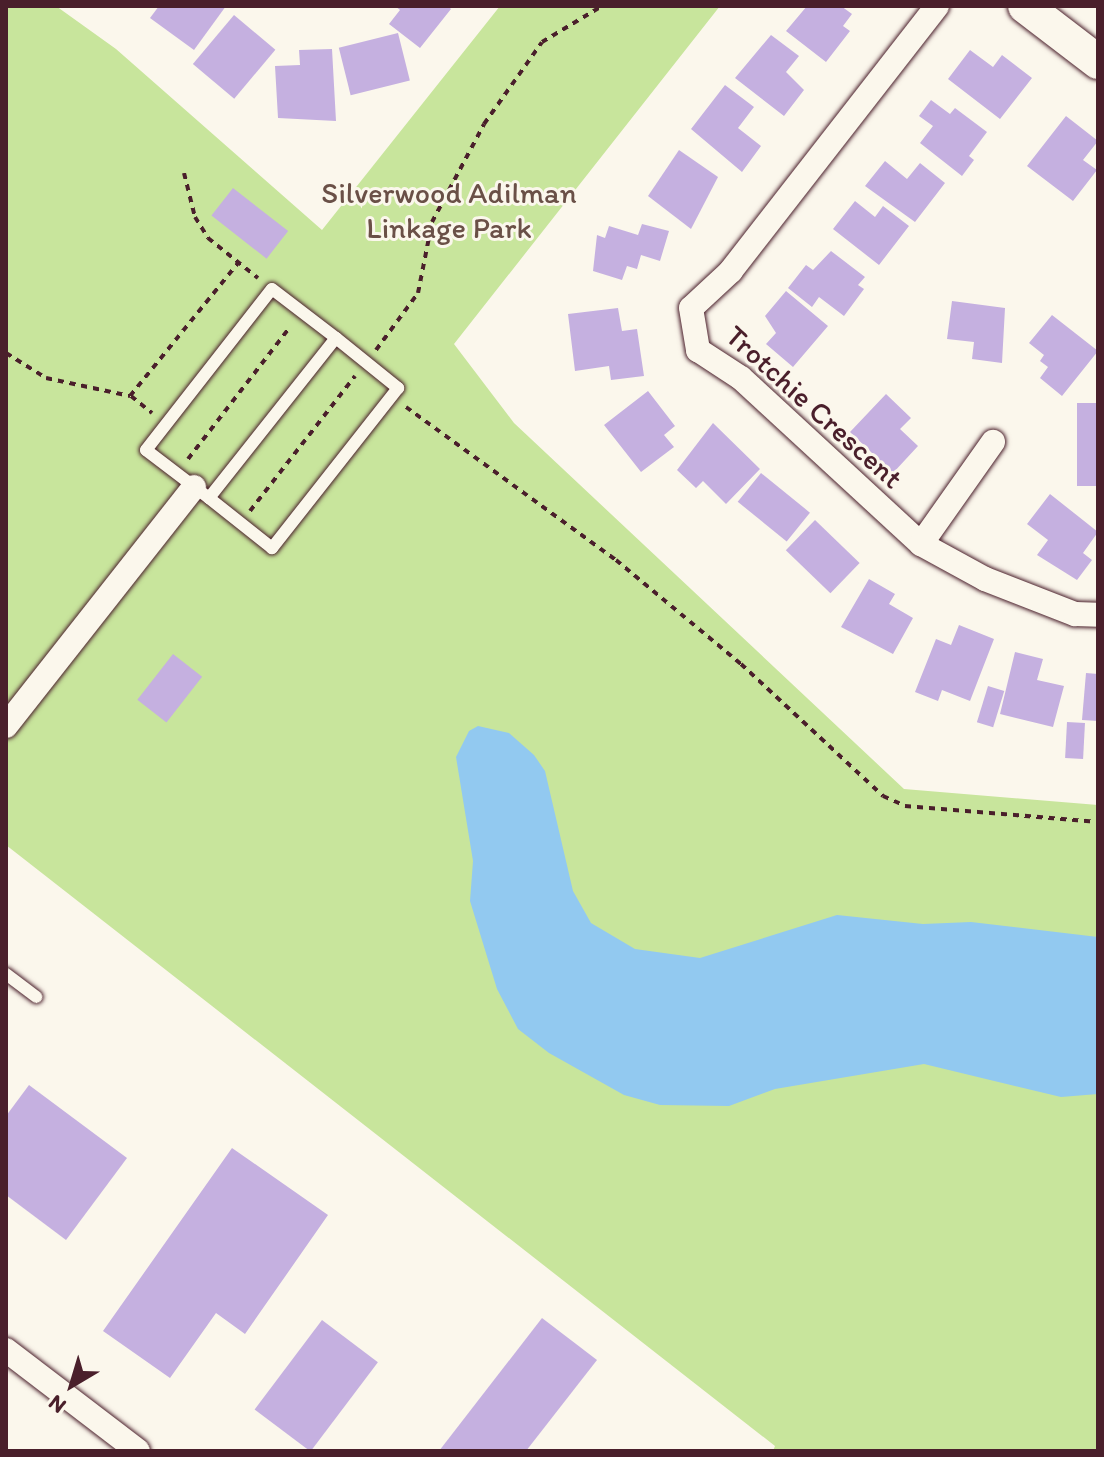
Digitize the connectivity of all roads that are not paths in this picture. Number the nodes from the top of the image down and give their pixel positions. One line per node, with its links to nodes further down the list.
1 (937, 6): 7 (street, Trotchie Crescent)
2 (1025, 6): 3 (street)
3 (1098, 62)
4 (336, 338): 6 (lane); 6 (lane); 6 (lane)
5 (993, 442): 7 (street)
6 (193, 486): 9 (street)
7 (921, 544): 8 (street, Trotchie Crescent)
8 (1098, 615)
9 (6, 726)
10 (6, 974): 11 (lane)
11 (36, 997)
12 (6, 1350): 13 (street)
13 (138, 1451)

